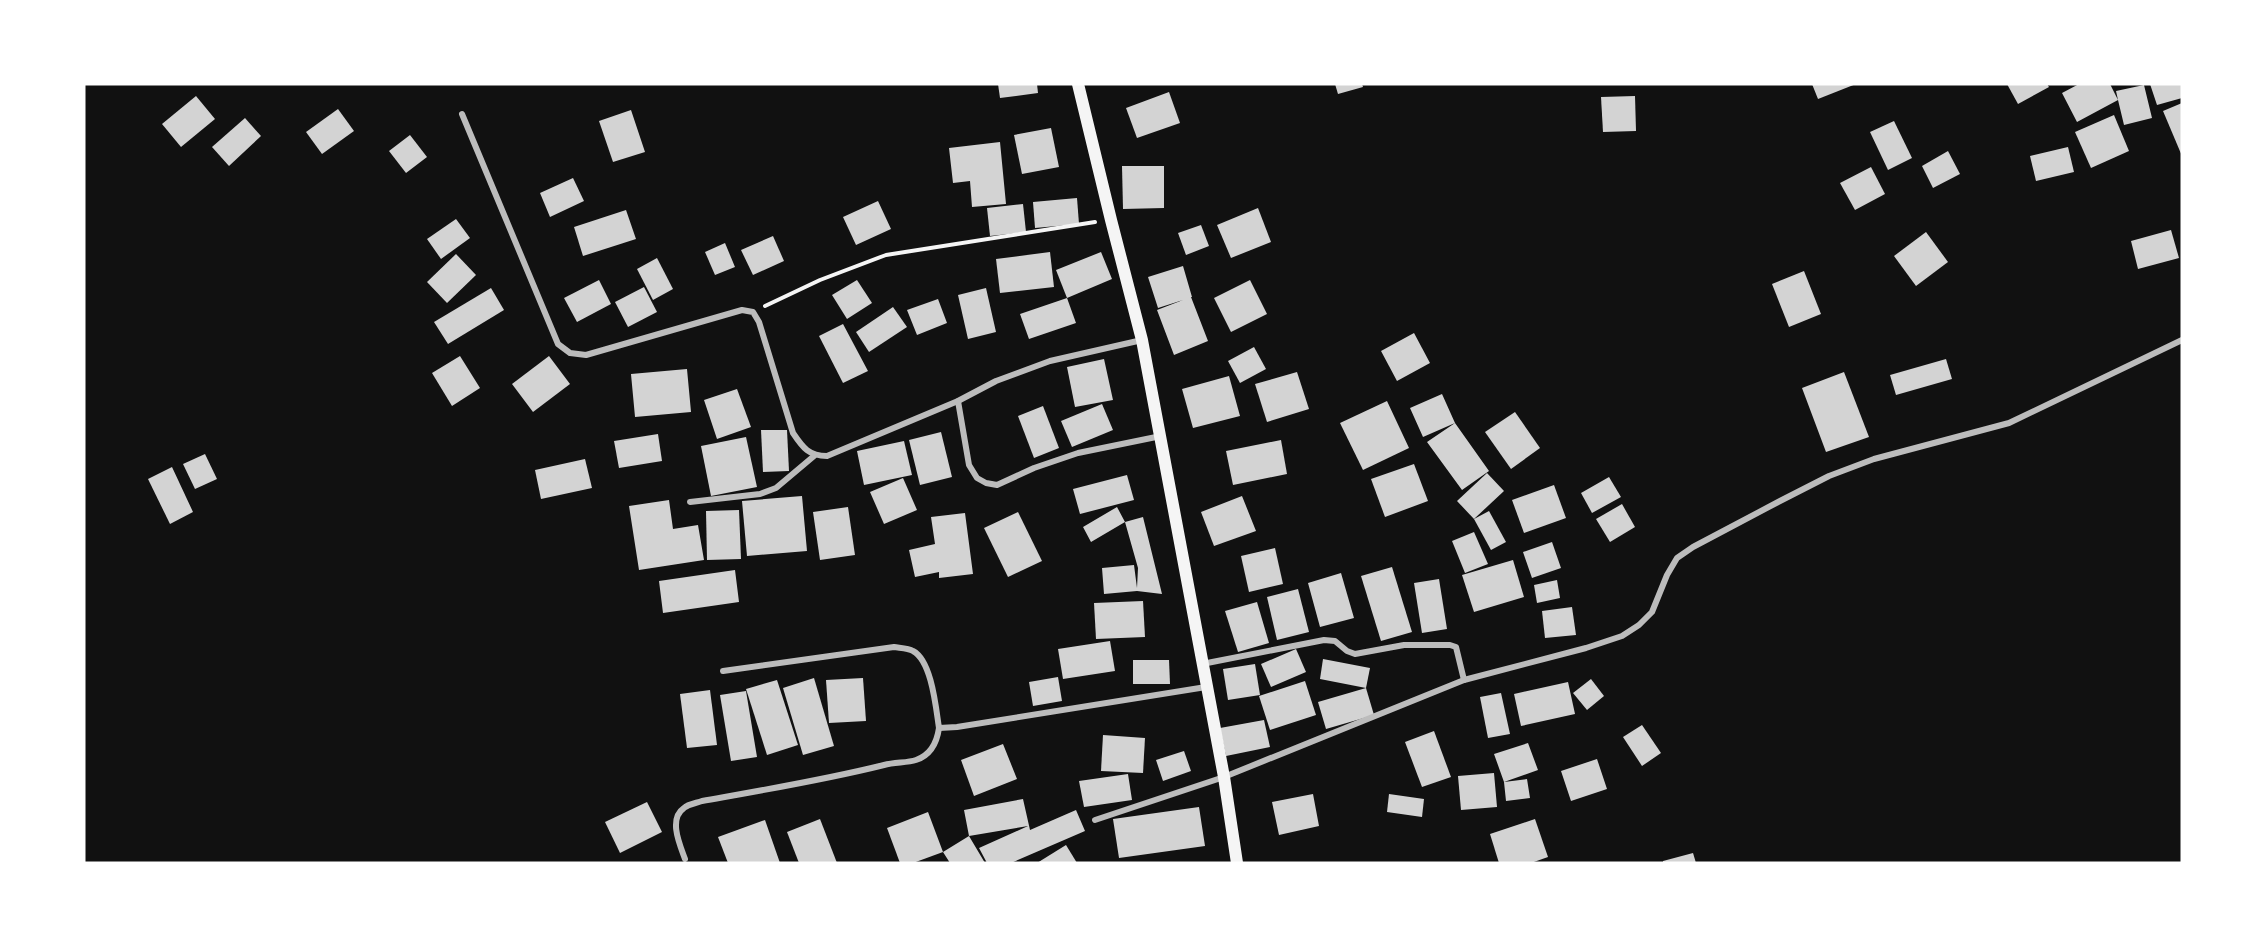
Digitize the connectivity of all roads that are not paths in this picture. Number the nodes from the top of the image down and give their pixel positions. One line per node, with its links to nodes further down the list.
1 (1078, 84): 3 (main road)
2 (462, 114): 7 (street)
3 (1142, 340): 5 (street); 6 (main road)
4 (2182, 340): 11 (street)
5 (958, 401): 6 (street); 7 (street)
6 (1161, 436): 9 (main road)
7 (814, 456): 8 (street)
8 (690, 502)
9 (1202, 664): 11 (street); 12 (main road)
10 (723, 671): 13 (street)
11 (1464, 680): 14 (street)
12 (1206, 687): 13 (street); 14 (main road)
13 (939, 728): 16 (street)
14 (1224, 777): 15 (street); 17 (main road)
15 (1095, 820)
16 (685, 859)
17 (1237, 863)

